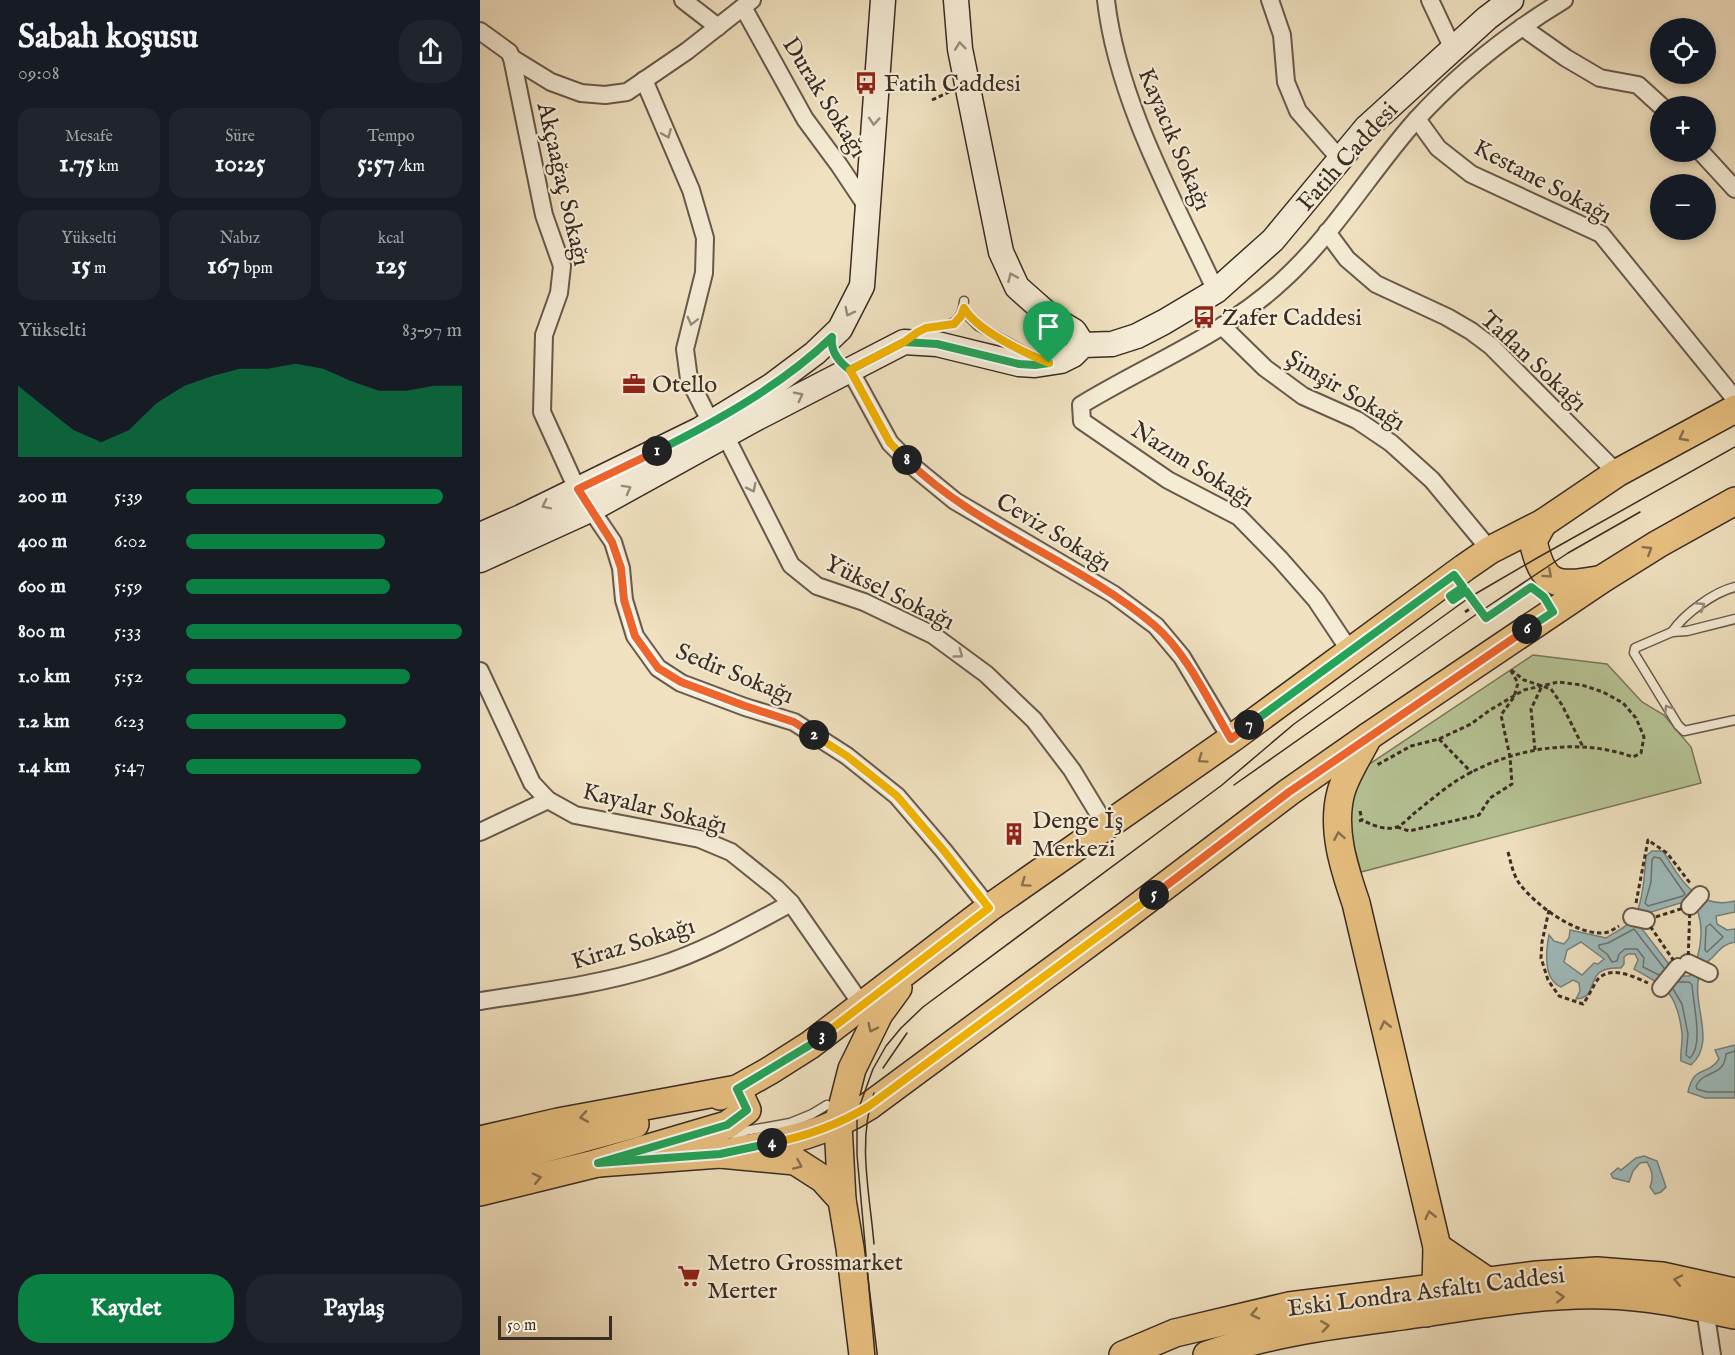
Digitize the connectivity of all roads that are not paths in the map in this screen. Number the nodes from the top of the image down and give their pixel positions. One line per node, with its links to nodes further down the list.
1 (683, 0): 10 (street)
2 (883, 0): 21 (main road, one-way to 21)
3 (956, 0): 27 (main road, one-way to 3)
4 (1106, 0): 23 (street, Kayacık Sokağı)
5 (1270, 0): 18 (street)
6 (1430, 0): 13 (street)
7 (1511, 0): 13 (main road, Fatih Caddesi)
8 (1564, 0): 11 (street)
9 (748, 4): 10 (street); 21 (street, Durak Sokağı)
10 (718, 27): 15 (street)
11 (1522, 27): 16 (street); 17 (street)
12 (480, 31): 14 (street)
13 (1453, 49): 18 (main road, Fatih Caddesi)
14 (512, 58): 15 (street); 34 (street, Akçaağaç Sokağı)
15 (644, 80): 32 (street, Yüksel Sokağı, one-way to 32)
16 (1650, 96)
17 (1417, 119): 22 (street); 30 (street, Kestane Sokağı)
18 (1340, 159): 23 (main road, Fatih Caddesi)
19 (1710, 162): 20 (street)
20 (1735, 189)
21 (868, 210): 25 (main road, one-way to 25)
22 (1327, 232): 24 (street); 33 (street, Taflan Sokağı)
23 (1216, 291): 27 (main road, Fatih Caddesi)
24 (1222, 326): 41 (street, Şimşir Sokağı); 47 (street, Nazım Sokağı)
25 (832, 337): 29 (main road); 32 (main road)
26 (904, 342): 28 (main road); 28 (lane); 29 (main road)
27 (1083, 345): 28 (main road)
28 (1049, 363)
29 (850, 370): 32 (main road, one-way to 29); 51 (street, Ceviz Sokağı)
30 (1735, 399)
31 (1735, 409): 33 (main road, one-way to 33)
32 (718, 429): 34 (main road); 36 (main road, one-way to 32); 53 (street, Yüksel Sokağı, one-way to 53)
33 (1617, 472): 39 (main road)
34 (578, 489): 36 (street, Sedir Sokağı); 40 (main road, one-way to 40)
35 (1735, 501): 38 (main road)
36 (592, 509): 42 (main road); 56 (street, Sedir Sokağı)
37 (1735, 517): 38 (main road)
38 (1696, 522): 43 (main road, one-way to 38)
39 (1543, 523): 41 (main road); 43 (main road, one-way to 43)
40 (480, 535)
41 (1490, 550): 47 (main road)
42 (480, 560)
43 (1602, 579): 50 (main road)
44 (1735, 587): 46 (lane, one-way to 44)
45 (1735, 619): 46 (lane)
46 (1672, 632): 49 (lane, one-way to 46)
47 (1350, 651): 51 (main road)
48 (480, 671): 52 (street, Kayalar Sokağı)
49 (1735, 720)
50 (1368, 736): 63 (main road); 70 (main road, one-way to 50)
51 (1231, 739): 53 (main road, one-way to 53)
52 (548, 800): 54 (street); 55 (street, Kayalar Sokağı)
53 (1106, 826): 56 (main road, one-way to 56)
54 (480, 832)
55 (791, 903): 60 (street, Kiraz Sokağı); 61 (street, Kayalar Sokağı)
56 (989, 908): 57 (main road)
57 (917, 963): 61 (main road); 63 (main road, one-way to 63)
58 (1709, 973): 59 (street)
59 (1661, 988)
60 (480, 1001)
61 (862, 1005): 62 (main road)
62 (737, 1089): 64 (main road, one-way to 64); 66 (main road); 67 (main road)
63 (833, 1114): 65 (main road); 69 (main road)
64 (480, 1140)
65 (720, 1154): 66 (main road); 69 (main road, one-way to 69)
66 (598, 1163): 68 (main road, one-way to 66)
67 (480, 1166)
68 (480, 1192)
69 (842, 1200): 77 (main road)
70 (1437, 1247): 71 (main road); 72 (main road)
71 (1487, 1281): 72 (main road, Eski Londra Asfaltı Caddesi); 73 (main road, Eski Londra Asfaltı Caddesi, one-way to 71)
72 (1436, 1288): 75 (main road); 81 (main road, Eski Londra Asfaltı Caddesi, one-way to 81)
73 (1735, 1292)
74 (1705, 1309): 75 (main road, Eski Londra Asfaltı Caddesi, one-way to 74); 76 (main road, Eski Londra Asfaltı Caddesi); 83 (street)
75 (1426, 1313): 78 (main road, Eski Londra Asfaltı Caddesi, one-way to 75)
76 (1735, 1315)
77 (859, 1327): 79 (main road); 80 (main road)
78 (1251, 1348): 82 (main road, Eski Londra Asfaltı Caddesi)
79 (857, 1355)
80 (863, 1355)
81 (1123, 1355)
82 (1207, 1355)
83 (1712, 1355)

